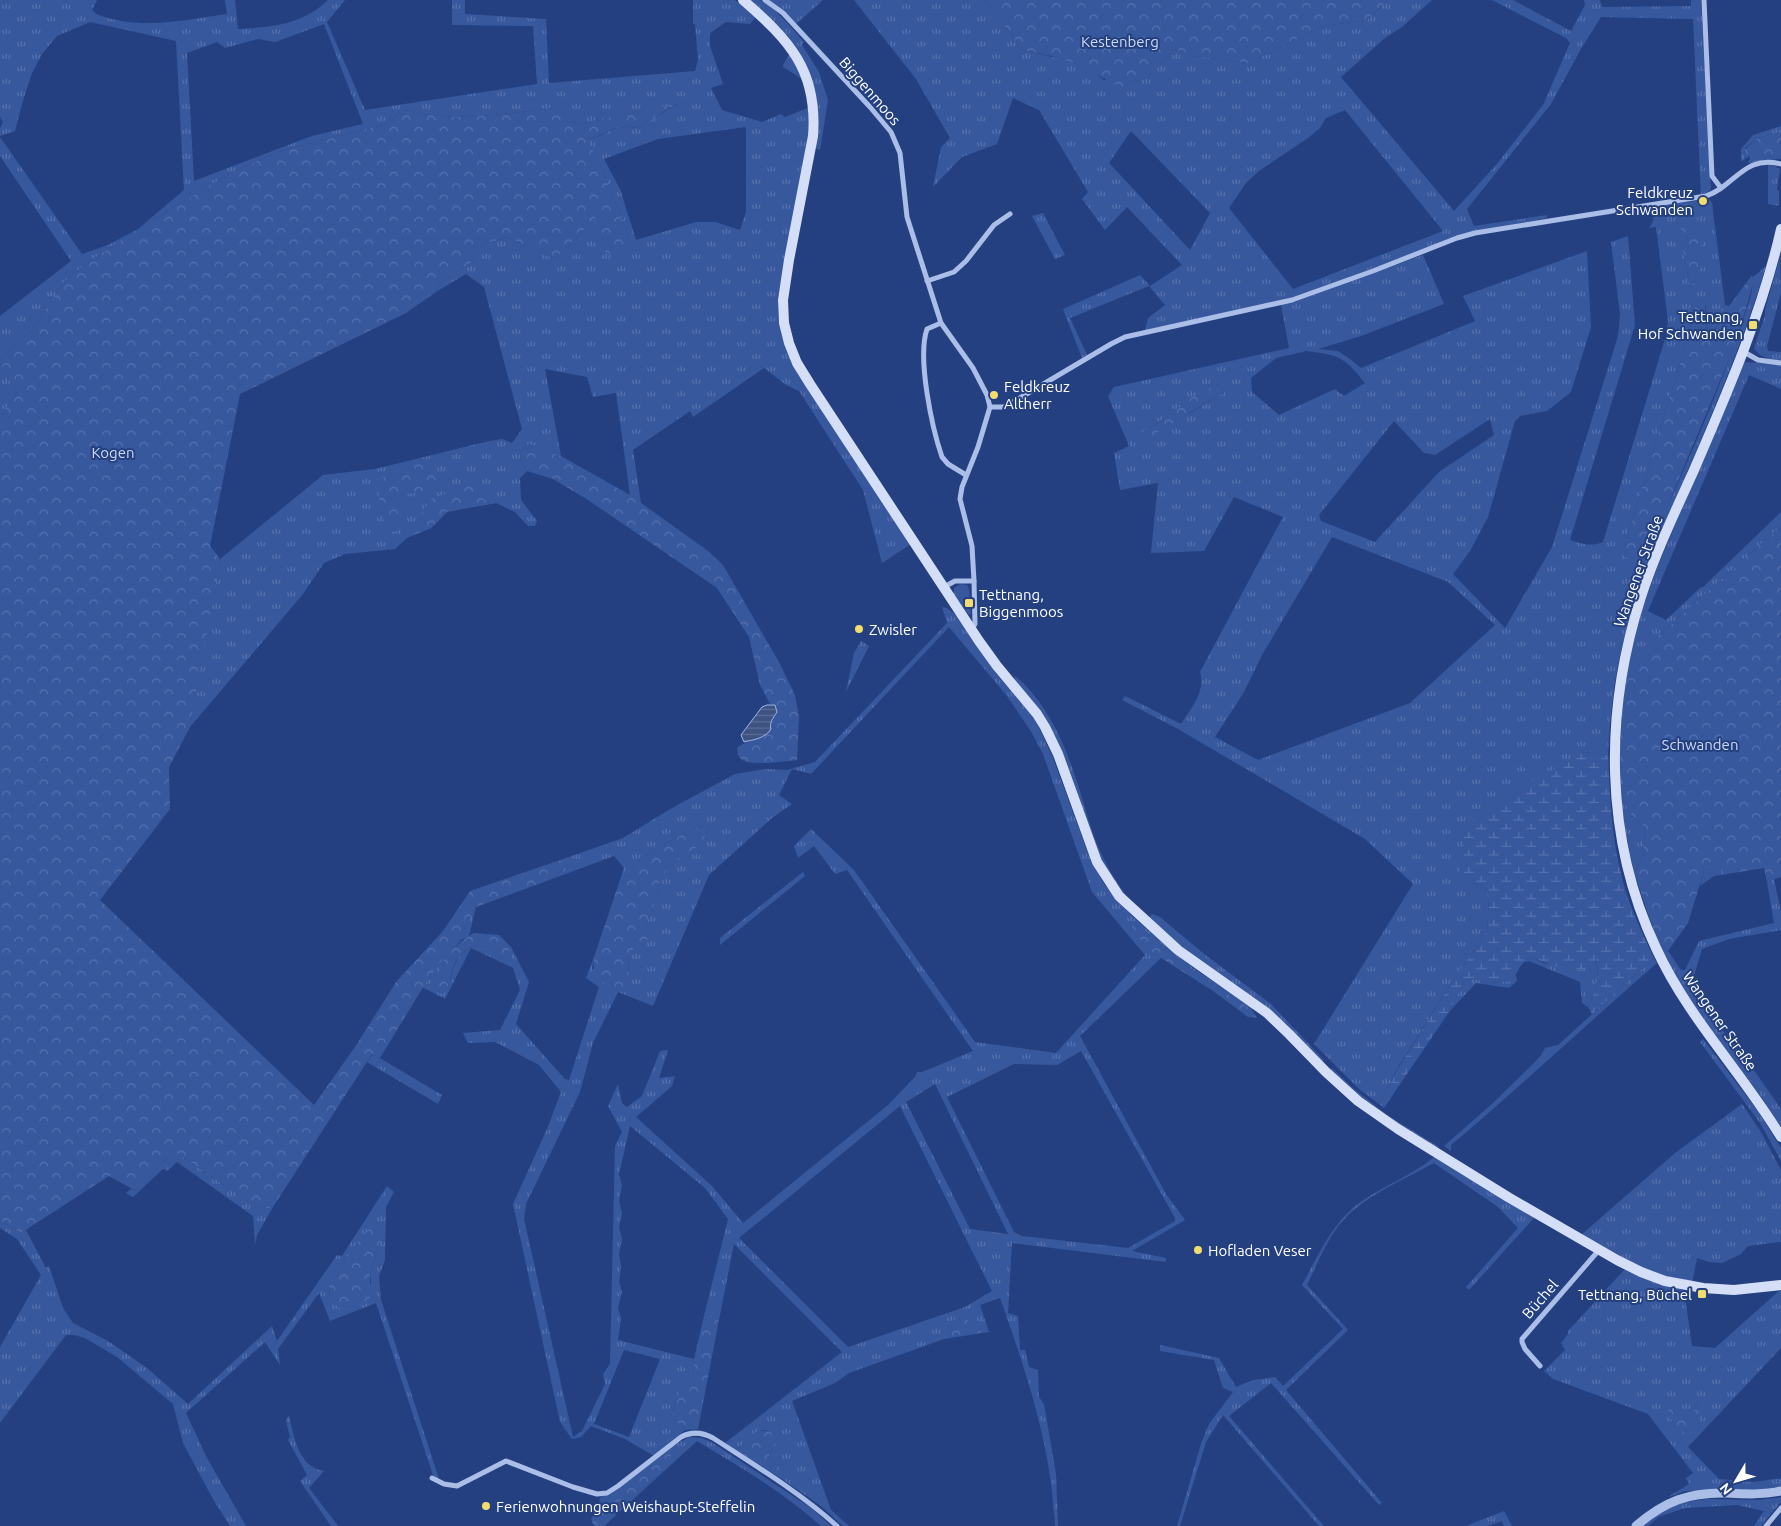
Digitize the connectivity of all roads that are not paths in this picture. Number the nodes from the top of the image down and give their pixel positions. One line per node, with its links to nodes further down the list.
1 (742, 0): 15 (main road)
2 (765, 0): 8 (street, Biggenmoos)
3 (1704, 0): 5 (street)
4 (1781, 164): 5 (street)
5 (1721, 188): 12 (street)
6 (1010, 214): 8 (street)
7 (1781, 229): 10 (main road, Wangener Straße)
8 (927, 281): 9 (street, Biggenmoos)
9 (941, 323): 12 (street, Biggenmoos); 13 (street)
10 (1744, 352): 11 (street); 17 (main road, Wangener Straße)
11 (1781, 363)
12 (990, 407): 13 (street)
13 (966, 475): 14 (street)
14 (974, 582): 15 (street); 16 (street)
15 (944, 587): 16 (main road)
16 (972, 629): 18 (main road)
17 (1781, 1137)
18 (1599, 1250): 19 (main road); 20 (street, Büchel)
19 (1781, 1285)
20 (1540, 1366)
21 (432, 1478): 24 (street)
22 (1781, 1491): 25 (street)
23 (1781, 1508): 26 (street)
24 (838, 1526)
25 (1636, 1526)
26 (1766, 1526)

